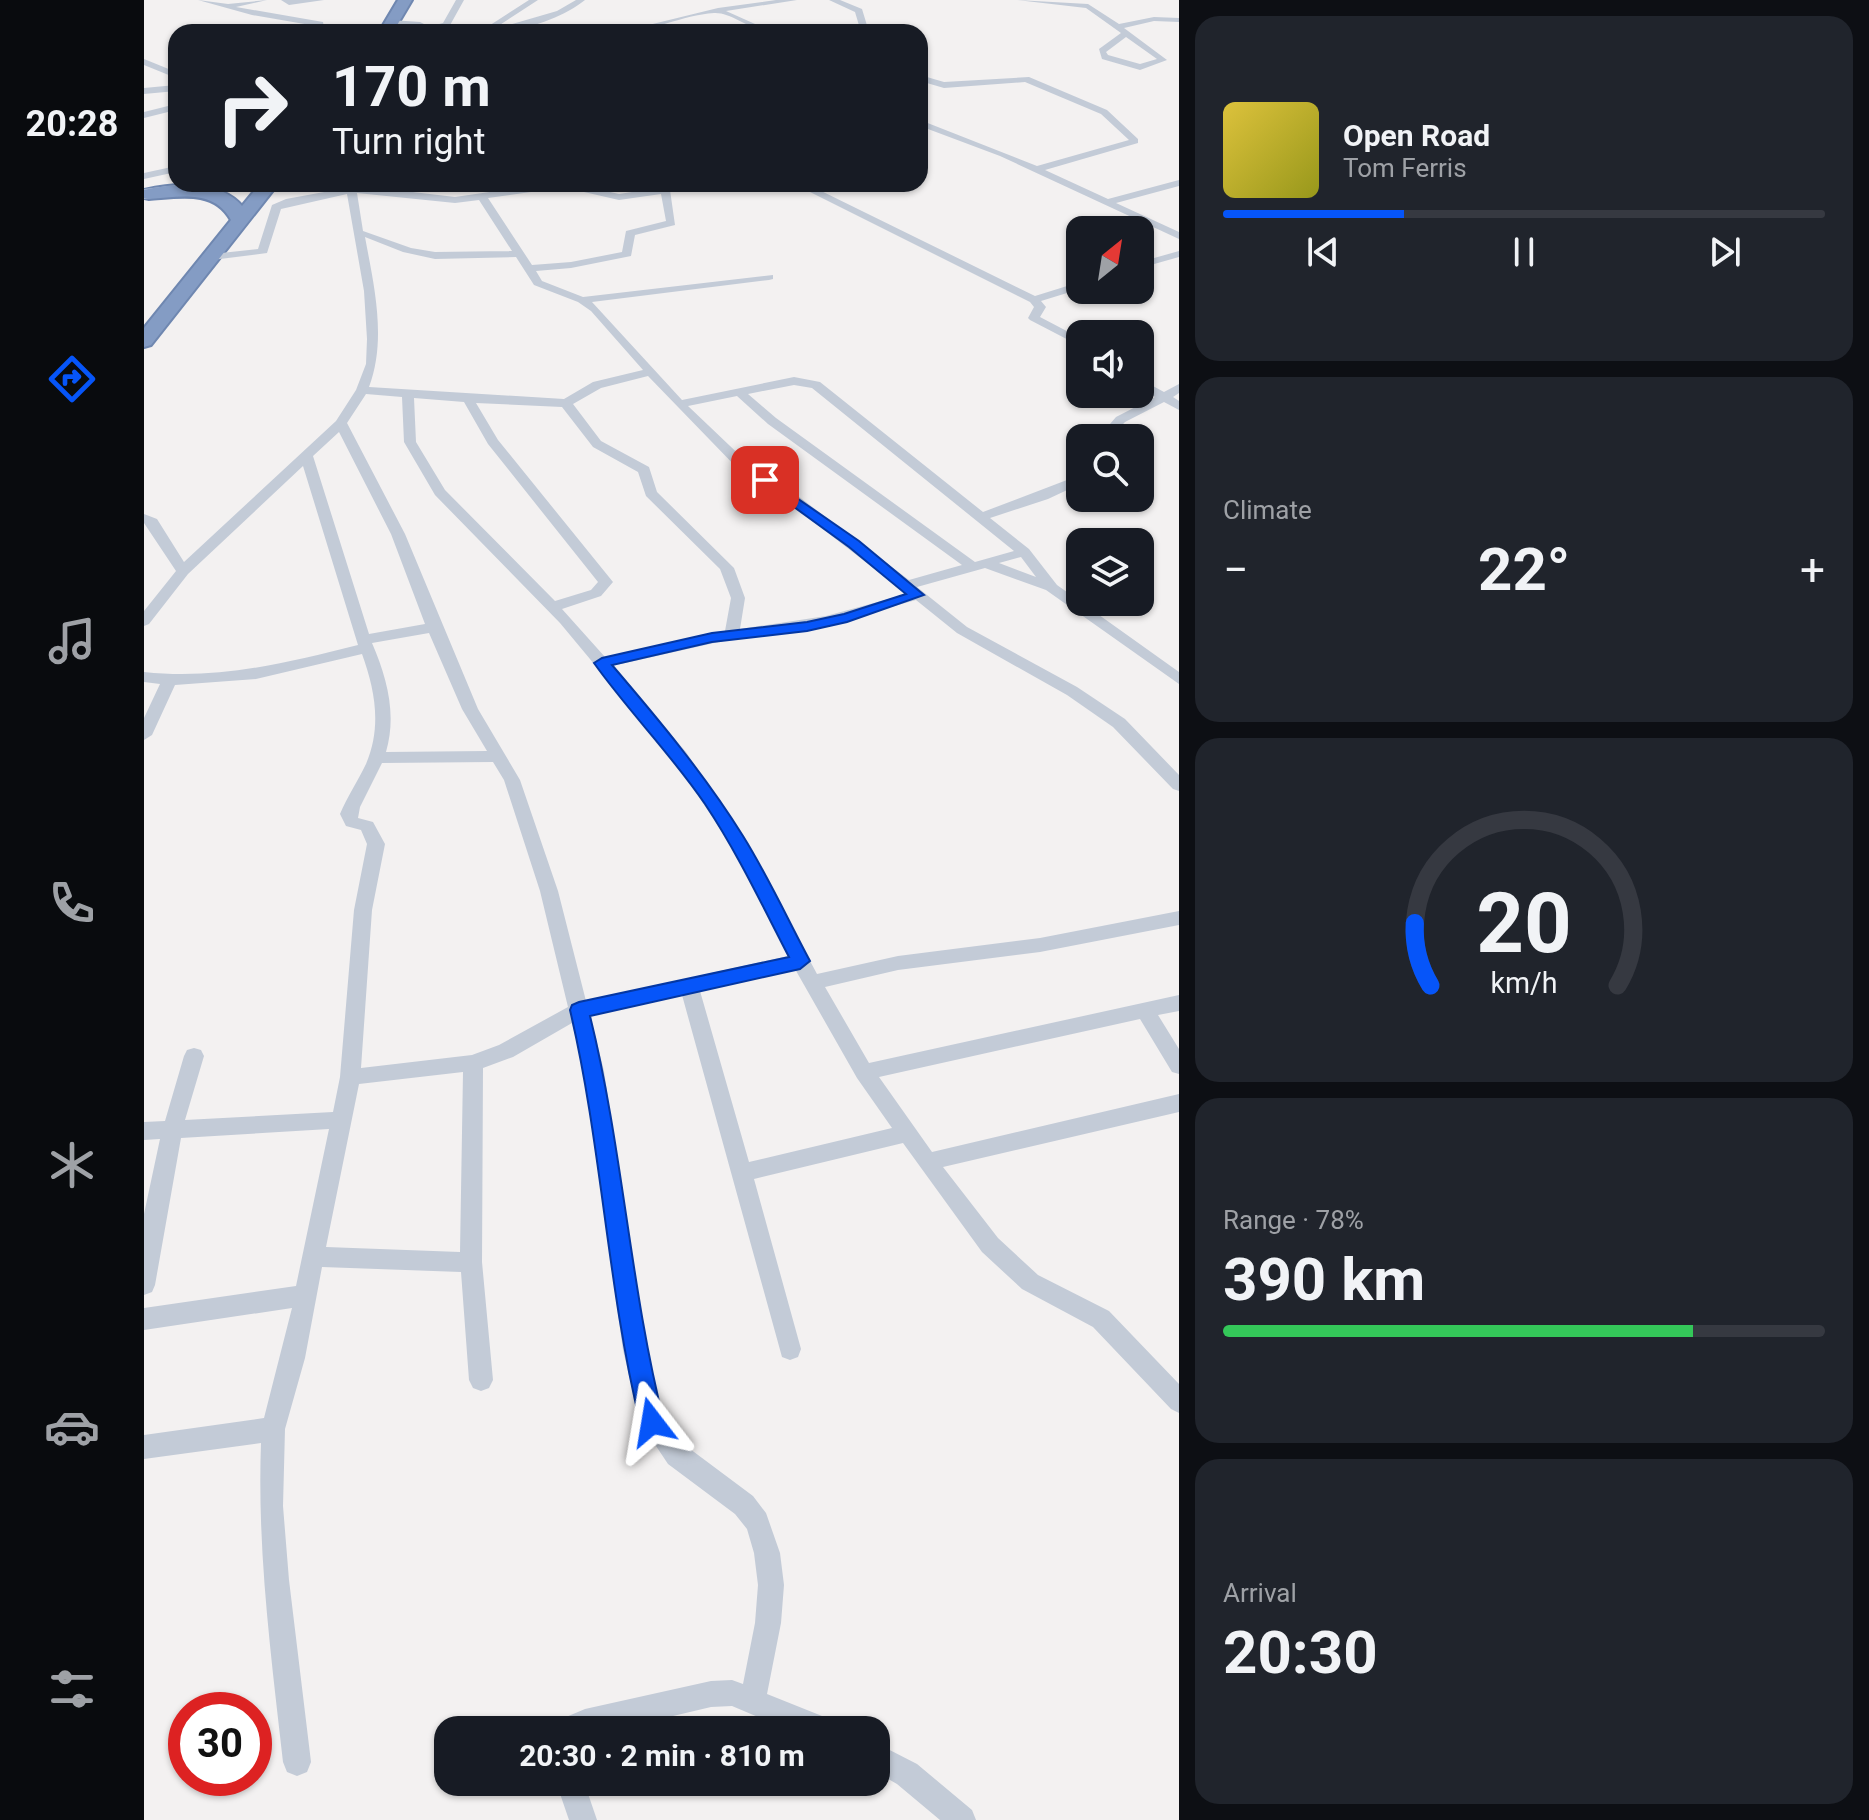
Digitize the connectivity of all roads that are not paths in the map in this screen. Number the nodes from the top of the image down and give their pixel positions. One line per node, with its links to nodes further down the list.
1 (202, 0): 12 (street)
2 (263, 0): 12 (street)
3 (285, 0): 4 (street)
4 (320, 0)
5 (329, 0): 17 (street)
6 (460, 0): 19 (street)
7 (534, 0): 20 (street)
8 (581, 0): 21 (street)
9 (793, 0): 13 (street)
10 (833, 0): 24 (street)
11 (1021, 0): 25 (street)
12 (229, 6): 16 (street)
13 (718, 10): 22 (street); 23 (street)
14 (1179, 20): 25 (street)
15 (404, 22): 18 (street)
16 (302, 24)
17 (322, 24)
18 (432, 24)
19 (447, 24)
20 (496, 24)
21 (522, 24)
22 (659, 24)
23 (750, 24)
24 (863, 24)
25 (1117, 27): 26 (street)
26 (1126, 33): 26 (street)
27 (144, 62): 28 (street)
28 (168, 67)
29 (928, 80): 37 (street)
30 (168, 89): 31 (street)
31 (144, 91)
32 (168, 109): 33 (street)
33 (144, 115)
34 (928, 127): 35 (street)
35 (940, 132): 36 (street); 37 (street)
36 (928, 136)
37 (1037, 169): 56 (street)
38 (168, 172): 39 (street)
39 (146, 182): 40 (main road); 42 (highway)
40 (168, 183)
41 (1179, 183): 56 (street)
42 (168, 187)
43 (187, 192): 57 (highway)
44 (262, 192): 57 (highway)
45 (268, 192): 60 (highway)
46 (330, 192): 63 (street)
47 (352, 192): 58 (street)
48 (381, 192): 55 (street)
49 (476, 192): 55 (street)
50 (502, 192): 55 (street)
51 (588, 192): 52 (street)
52 (641, 192)
53 (664, 192): 65 (street)
54 (815, 192): 69 (street)
55 (479, 197): 61 (street)
56 (1109, 202): 59 (street)
57 (239, 218): 60 (highway)
58 (360, 233): 61 (street); 74 (street)
59 (1179, 236)
60 (225, 238): 63 (highway)
61 (520, 253): 65 (street)
62 (1179, 254): 64 (street)
63 (212, 257): 71 (highway)
64 (1154, 261)
65 (528, 269): 68 (street)
66 (769, 277): 68 (street)
67 (1066, 290): 69 (street)
68 (582, 300): 72 (street)
69 (1034, 300): 70 (street)
70 (1066, 335)
71 (144, 341)
72 (649, 372): 80 (street); 81 (street)
73 (1179, 388): 79 (street)
74 (362, 390): 77 (street); 83 (street)
75 (738, 391): 81 (street); 87 (street); 90 (street)
76 (1154, 392): 79 (street)
77 (408, 393): 78 (street); 94 (street)
78 (468, 399): 80 (street); 94 (street)
79 (1165, 399): 82 (street); 84 (street)
80 (566, 403): 97 (street)
81 (679, 404): 93 (street)
82 (1179, 406)
83 (341, 423): 85 (street); 96 (street)
84 (1115, 424)
85 (306, 454): 91 (street); 98 (street)
86 (1066, 485): 87 (street)
87 (981, 517): 89 (street)
88 (144, 518): 91 (street)
89 (1024, 552): 90 (street); 92 (street)
90 (978, 564): 92 (street); 93 (street)
91 (183, 571): 95 (street)
92 (1052, 588): 101 (street)
93 (911, 590): 97 (street); 106 (street)
94 (553, 607): 99 (street)
95 (144, 621)
96 (434, 627): 98 (street); 104 (street)
97 (732, 634): 99 (street)
98 (364, 644): 102 (street); 105 (street)
99 (602, 663): 108 (street)
100 (144, 677): 102 (street)
101 (1179, 679)
102 (169, 681): 103 (street)
103 (144, 735)
104 (497, 756): 105 (street); 112 (street)
105 (376, 758): 118 (street)
106 (1179, 785)
107 (1179, 918): 109 (street)
108 (800, 961): 109 (street); 110 (street)
109 (813, 982): 117 (street)
110 (689, 986): 112 (street); 125 (street)
111 (1179, 1003): 113 (street)
112 (579, 1010): 115 (street); 137 (street)
113 (1145, 1011): 116 (street); 117 (street)
114 (194, 1056): 122 (street)
115 (473, 1063): 118 (street); 128 (street)
116 (1179, 1066)
117 (864, 1072): 123 (street)
118 (350, 1077): 120 (street)
119 (1179, 1103): 124 (street)
120 (341, 1120): 122 (street); 127 (street)
121 (144, 1131): 122 (street)
122 (170, 1131): 126 (street)
123 (904, 1134): 124 (street); 125 (street)
124 (928, 1162): 134 (street)
125 (742, 1173): 132 (street)
126 (148, 1219): 129 (street)
127 (313, 1257): 128 (street); 130 (street)
128 (471, 1262): 133 (street)
129 (144, 1285)
130 (306, 1295): 131 (street); 135 (street)
131 (144, 1319)
132 (790, 1349)
133 (481, 1380)
134 (1179, 1401)
135 (273, 1429): 136 (street); 140 (street)
136 (144, 1447)
137 (753, 1699): 138 (street); 139 (street)
138 (615, 1716)
139 (791, 1716)
140 (297, 1762)
141 (890, 1765): 144 (street)
142 (575, 1796): 143 (street)
143 (583, 1820)
144 (962, 1820)

